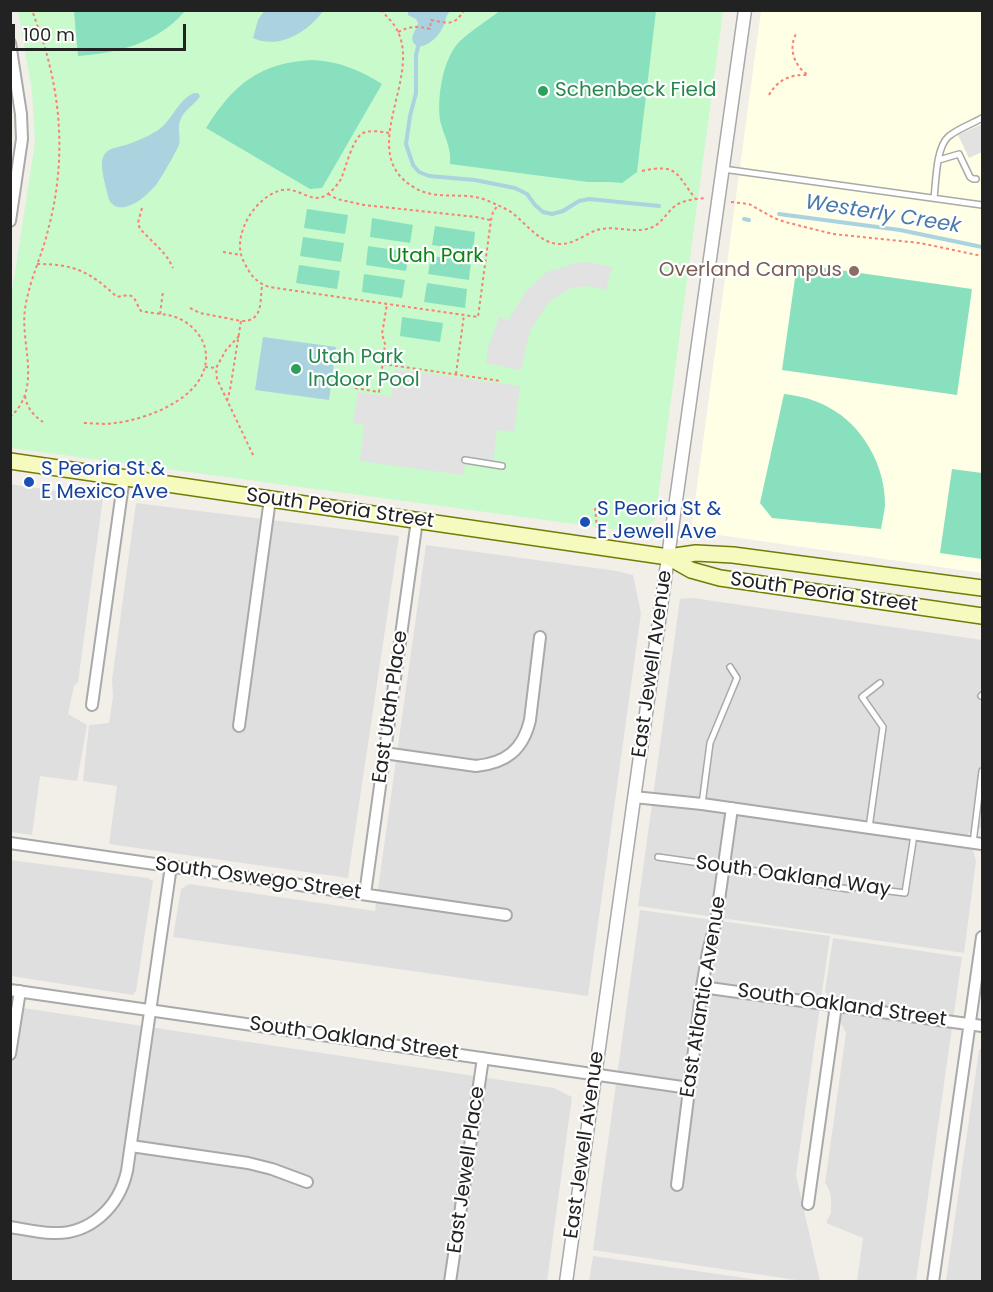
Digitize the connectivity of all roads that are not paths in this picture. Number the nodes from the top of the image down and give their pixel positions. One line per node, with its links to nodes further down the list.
1 (745, 10): 5 (street, East Jewell Avenue)
2 (10, 43): 9 (street)
3 (982, 118): 4 (lane)
4 (939, 160): 6 (lane); 7 (lane)
5 (723, 170): 7 (lane); 16 (street, East Jewell Avenue)
6 (976, 179)
7 (934, 198): 8 (lane)
8 (982, 205)
9 (10, 221)
10 (465, 460): 12 (lane)
11 (10, 461): 13 (main road, South Peoria Street)
12 (502, 466)
13 (124, 477): 14 (main road, South Peoria Street); 22 (street)
14 (270, 498): 15 (main road, South Peoria Street); 23 (street)
15 (417, 520): 16 (main road, South Peoria Street); 24 (street, East Utah Place)
16 (668, 557): 17 (main road, South Peoria Street); 18 (main road, South Peoria Street); 26 (street, East Jewell Avenue)
17 (982, 588)
18 (982, 616)
19 (540, 637): 24 (street)
20 (730, 667): 27 (lane)
21 (880, 683): 29 (lane)
22 (92, 705)
23 (238, 726)
24 (384, 753): 36 (street, East Utah Place)
25 (982, 771): 32 (lane)
26 (634, 796): 27 (street); 47 (street, East Jewell Avenue)
27 (702, 804): 28 (street)
28 (732, 808): 29 (street); 35 (street, East Atlantic Avenue)
29 (869, 828): 30 (street)
30 (914, 835): 32 (street); 35 (lane, South Oakland Way)
31 (10, 843): 34 (street, South Oswego Street)
32 (978, 844)
33 (658, 857): 35 (lane, South Oakland Way)
34 (171, 866): 36 (street, South Oswego Street); 42 (street)
35 (723, 867): 39 (street, East Atlantic Avenue)
36 (364, 894): 37 (street, South Oswego Street)
37 (506, 915)
38 (982, 937): 43 (street)
39 (702, 987): 41 (street, South Oakland Street); 48 (street, East Atlantic Avenue)
40 (15, 990): 42 (street, South Oakland Street); 45 (street, South Oakland Street)
41 (836, 1005): 43 (street, South Oakland Street); 52 (street)
42 (150, 1010): 46 (street, South Oakland Street); 49 (street)
43 (969, 1024): 44 (street, South Oakland Street); 56 (street)
44 (982, 1026)
45 (10, 1054)
46 (483, 1058): 47 (street, South Oakland Street); 54 (street, East Jewell Place)
47 (595, 1075): 48 (street, South Oakland Street); 55 (street, East Jewell Avenue)
48 (689, 1088): 51 (street, East Atlantic Avenue)
49 (131, 1146): 50 (street); 53 (street)
50 (307, 1182)
51 (677, 1185)
52 (808, 1203)
53 (10, 1227)
54 (450, 1281)
55 (566, 1281)
56 (933, 1281)

